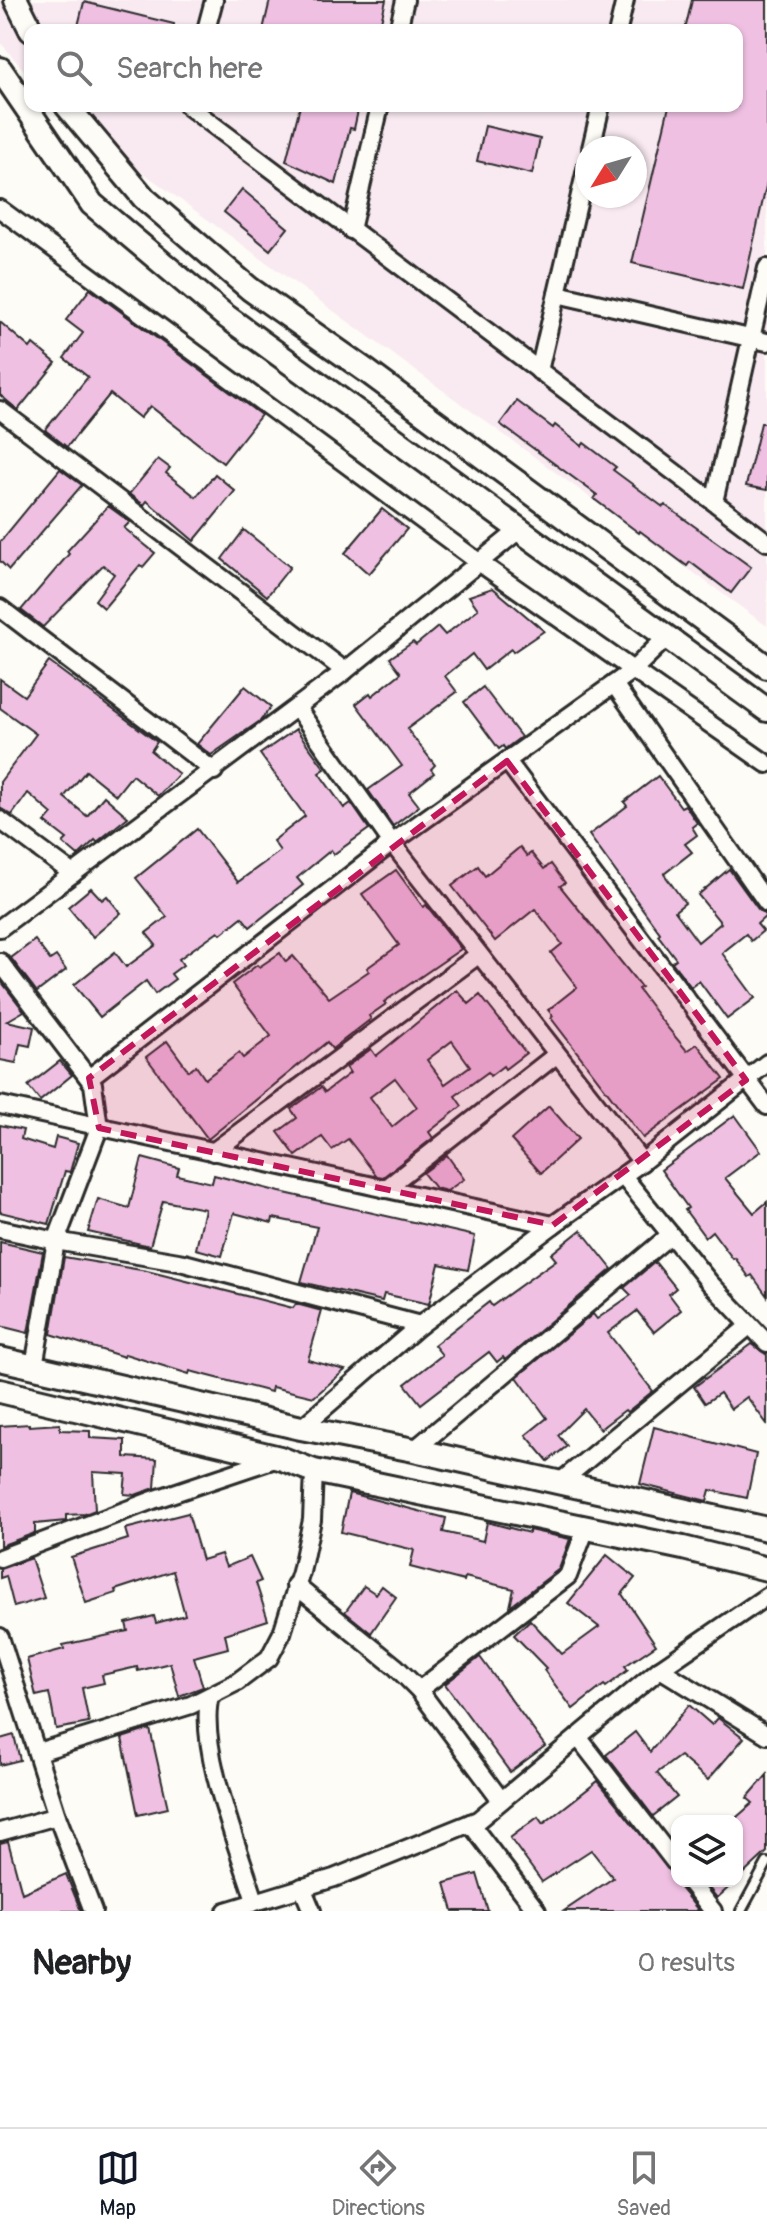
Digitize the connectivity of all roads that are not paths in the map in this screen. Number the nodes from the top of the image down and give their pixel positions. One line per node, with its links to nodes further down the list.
1 (16, 0): 5 (main road)
2 (214, 0): 6 (street)
3 (405, 0): 7 (street)
4 (625, 0): 8 (street)
5 (28, 24)
6 (208, 24)
7 (399, 24)
8 (619, 24)
9 (0, 69): 10 (main road)
10 (24, 104)
11 (29, 112): 26 (main road)
12 (72, 112): 31 (main road)
13 (196, 112): 19 (street)
14 (379, 112): 19 (street)
15 (600, 112): 16 (street)
16 (594, 136)
17 (577, 208): 21 (street)
18 (0, 209): 28 (street)
19 (351, 230): 23 (street)
20 (767, 268): 22 (street)
21 (557, 294): 22 (street); 23 (street)
22 (759, 340): 25 (street)
23 (539, 371): 25 (street)
24 (0, 410): 32 (street)
25 (714, 502): 27 (street)
26 (519, 530): 28 (street); 30 (main road)
27 (767, 542)
28 (480, 563): 32 (street); 33 (street)
29 (0, 608): 39 (street)
30 (667, 637): 33 (street); 36 (main road)
31 (767, 667)
32 (345, 671): 35 (street)
33 (632, 671): 34 (street); 38 (street)
34 (614, 684): 37 (street); 43 (street)
35 (297, 708): 39 (street); 41 (street)
36 (767, 710)
37 (507, 761): 41 (street); 50 (street)
38 (767, 764)
39 (214, 771): 42 (street)
40 (0, 820): 42 (street)
41 (392, 843): 45 (street); 49 (street)
42 (73, 874): 44 (street)
43 (767, 903)
44 (0, 928)
45 (478, 955): 47 (street); 54 (street)
46 (0, 962): 49 (street)
47 (556, 1055): 55 (street); 57 (street)
48 (767, 1063): 50 (street)
49 (89, 1078): 53 (street)
50 (746, 1080): 52 (street); 55 (street)
51 (0, 1105): 53 (street)
52 (767, 1106)
53 (99, 1128): 54 (street); 61 (street)
54 (213, 1152): 57 (street)
55 (642, 1162): 56 (street)
56 (623, 1176): 58 (street); 60 (street)
57 (385, 1189): 58 (street)
58 (553, 1225): 62 (street)
59 (0, 1229): 61 (street)
60 (670, 1235): 63 (street); 69 (street)
61 (56, 1241): 62 (street); 66 (street)
62 (420, 1325): 68 (street)
63 (749, 1326): 64 (street); 72 (street)
64 (767, 1343)
65 (0, 1359): 66 (main road)
66 (34, 1366): 68 (main road)
67 (0, 1391): 70 (main road)
68 (301, 1428): 69 (main road)
69 (414, 1450): 72 (main road)
70 (280, 1458): 71 (main road); 75 (street)
71 (314, 1471): 73 (main road); 77 (street)
72 (559, 1483): 74 (main road)
73 (586, 1528): 76 (main road); 81 (street)
74 (767, 1529)
75 (0, 1558)
76 (767, 1569)
77 (295, 1585): 81 (street); 83 (street)
78 (767, 1596): 80 (street)
79 (0, 1637): 82 (street)
80 (660, 1669): 84 (street); 85 (street)
81 (419, 1690): 87 (street)
82 (8, 1691): 86 (street)
83 (210, 1696): 86 (street); 95 (street)
84 (767, 1735)
85 (578, 1737): 87 (street); 91 (street)
86 (38, 1752): 88 (street)
87 (501, 1800): 89 (street)
88 (57, 1816): 90 (street); 96 (street)
89 (470, 1823): 93 (street); 99 (street)
90 (0, 1832)
91 (671, 1857)
92 (767, 1863): 101 (lane)
93 (302, 1887): 95 (street); 98 (street)
94 (694, 1887): 100 (street)
95 (255, 1901): 97 (street)
96 (93, 1911)
97 (226, 1911)
98 (312, 1911)
99 (537, 1911)
100 (713, 1911)
101 (741, 1911)

